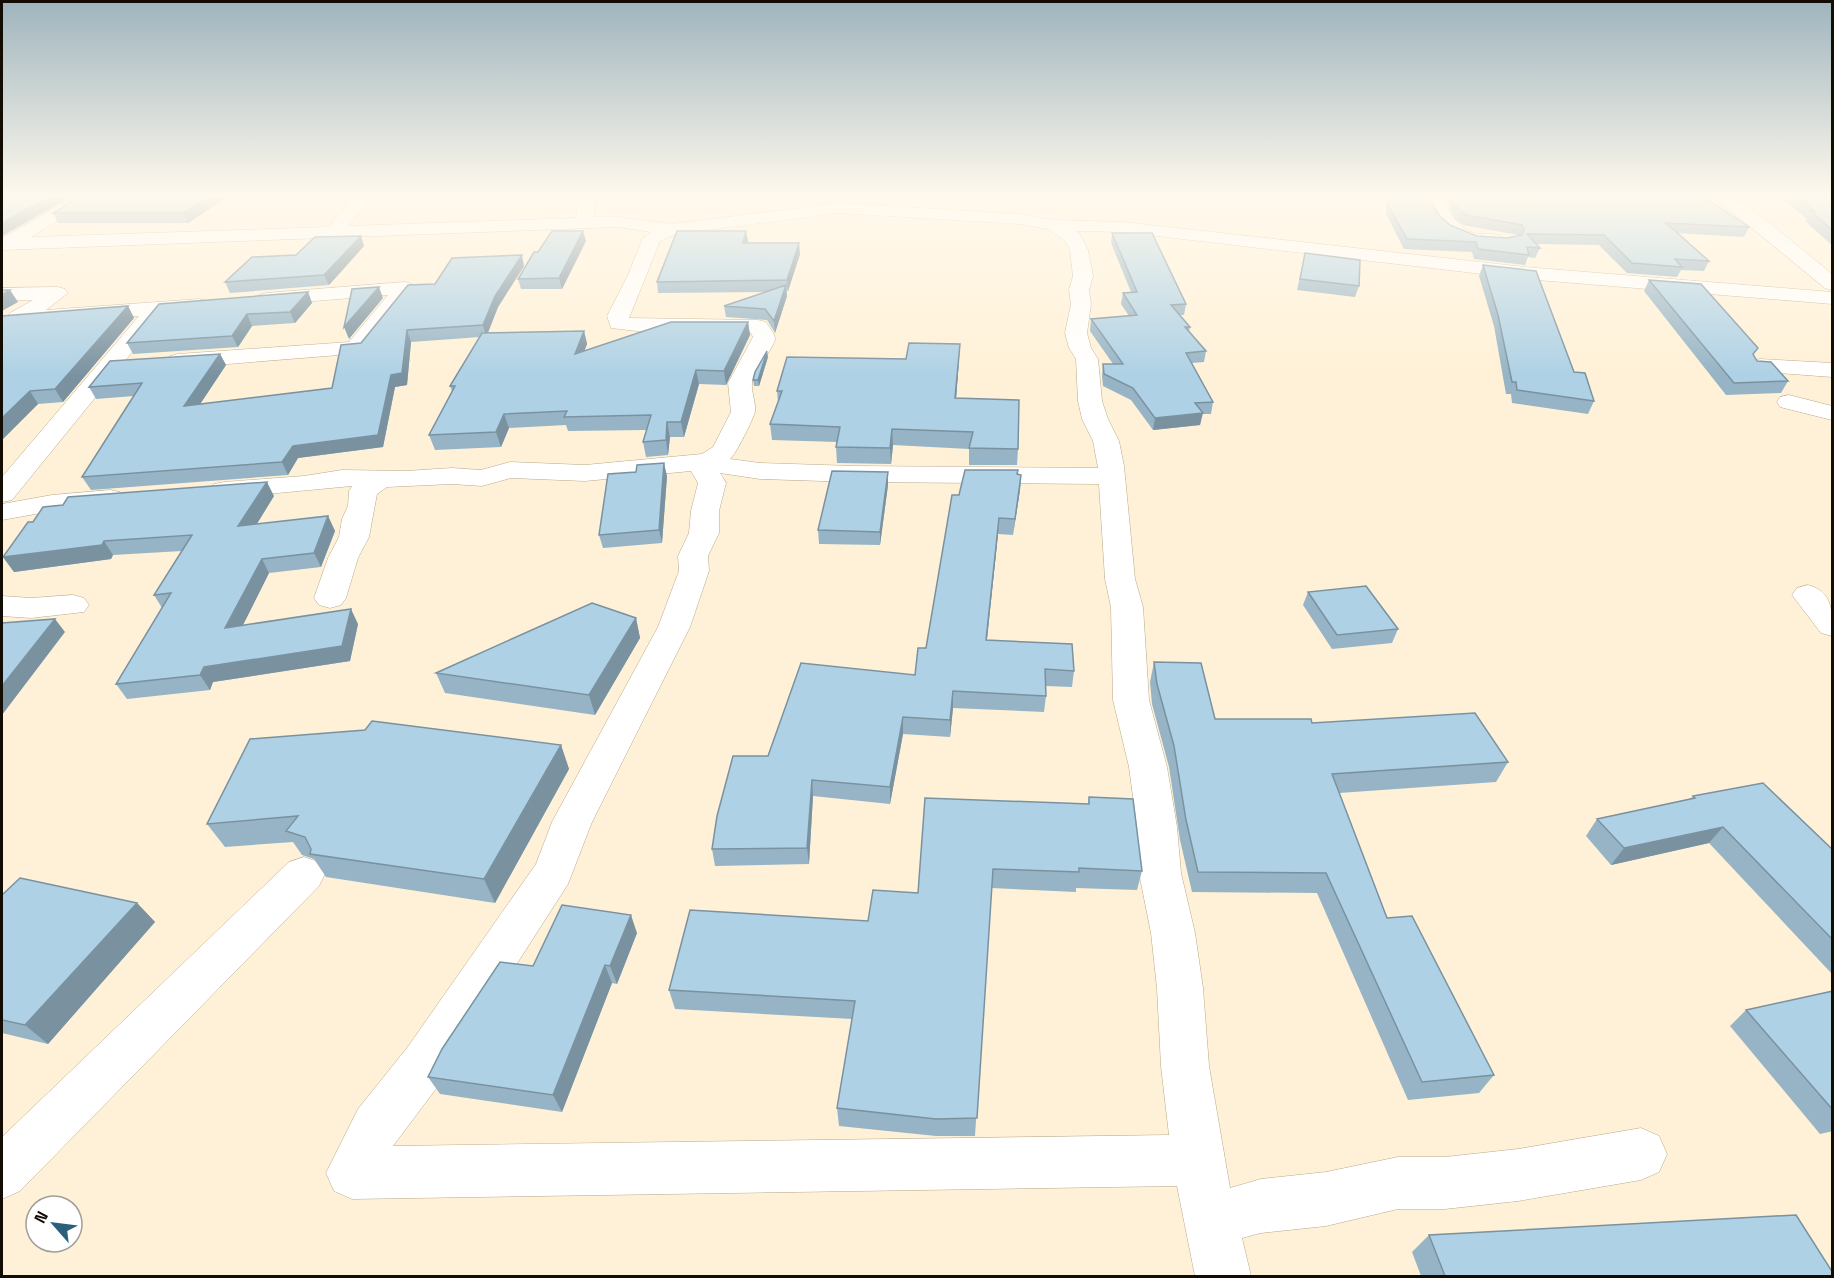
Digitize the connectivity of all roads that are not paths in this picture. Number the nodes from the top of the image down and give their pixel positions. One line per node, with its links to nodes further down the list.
1 (645, 257): 16 (street)
2 (1079, 257): 17 (street)
3 (1386, 257): 7 (street)
4 (1800, 257): 5 (street)
5 (1833, 284)
6 (2, 294): 10 (street)
7 (1833, 298)
8 (252, 300): 11 (street)
9 (216, 303): 10 (street)
10 (157, 308): 11 (street)
11 (109, 365): 20 (street)
12 (1760, 366): 13 (street)
13 (1833, 370)
14 (1789, 402): 15 (street)
15 (1833, 413)
16 (704, 462): 17 (street); 18 (street); 30 (street)
17 (1112, 476): 30 (street)
18 (380, 479): 19 (street); 24 (street)
19 (201, 491)
20 (2, 494)
21 (133, 496): 22 (street)
22 (2, 512)
23 (1833, 596): 27 (street)
24 (330, 598)
25 (73, 605): 26 (street)
26 (2, 606)
27 (1833, 625)
28 (304, 874): 31 (street)
29 (1641, 1154): 32 (street)
30 (1198, 1160): 32 (street)
31 (2, 1173)
32 (1211, 1220): 33 (street)
33 (1223, 1276)

